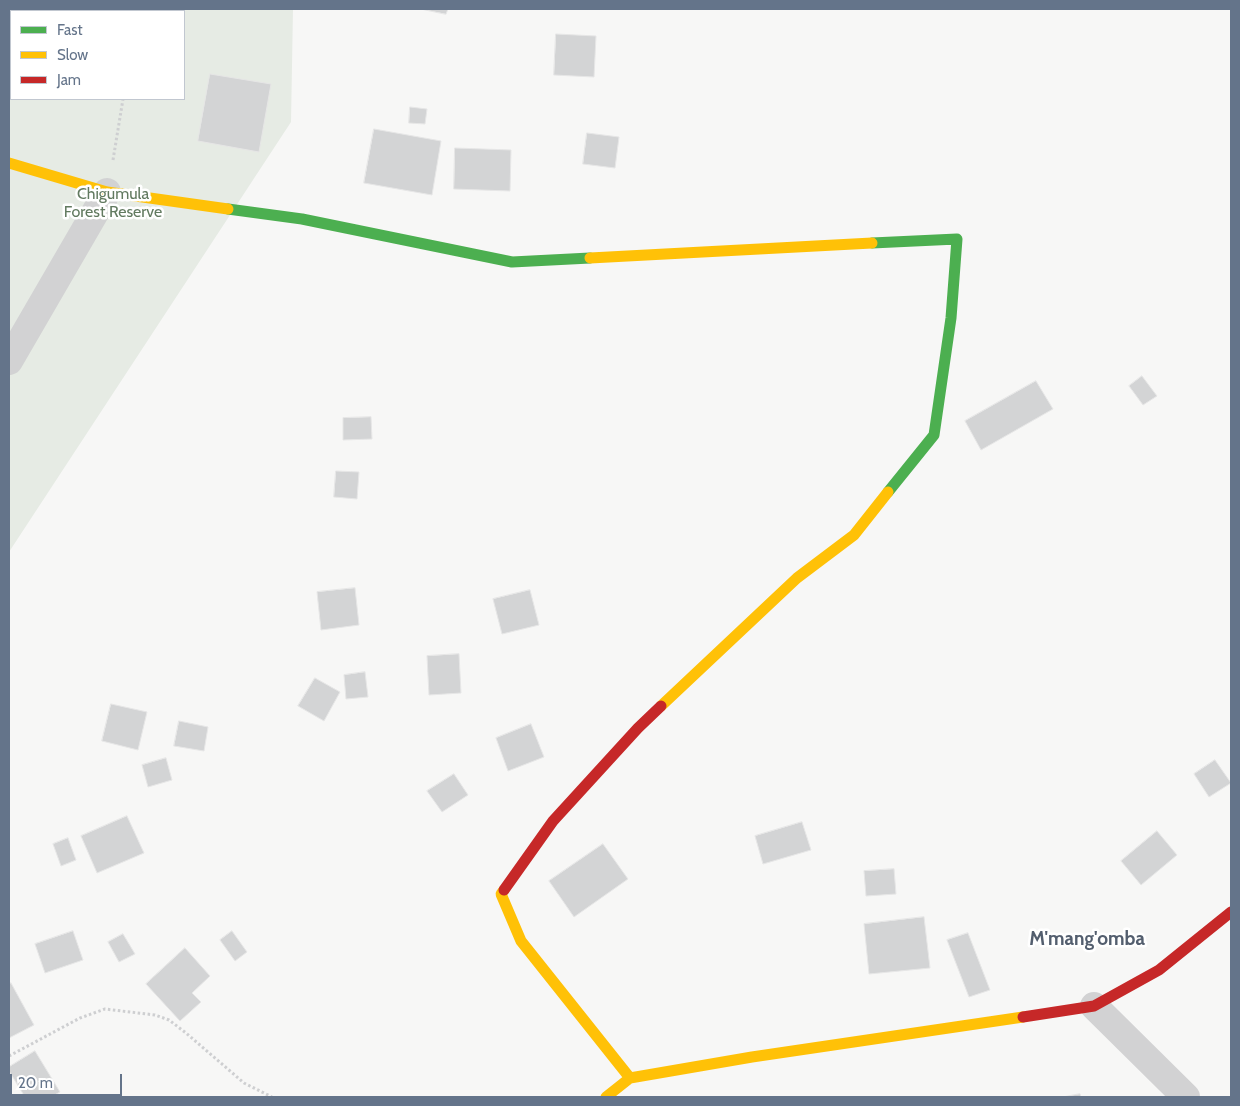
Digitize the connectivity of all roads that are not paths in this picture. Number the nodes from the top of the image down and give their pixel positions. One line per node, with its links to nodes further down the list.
1 (9, 163): 2 (street)
2 (107, 192): 3 (street); 6 (street)
3 (9, 361)
4 (1231, 912): 5 (street)
5 (1094, 1006): 6 (street); 8 (street)
6 (630, 1078): 7 (street)
7 (606, 1097)
8 (1186, 1097)

